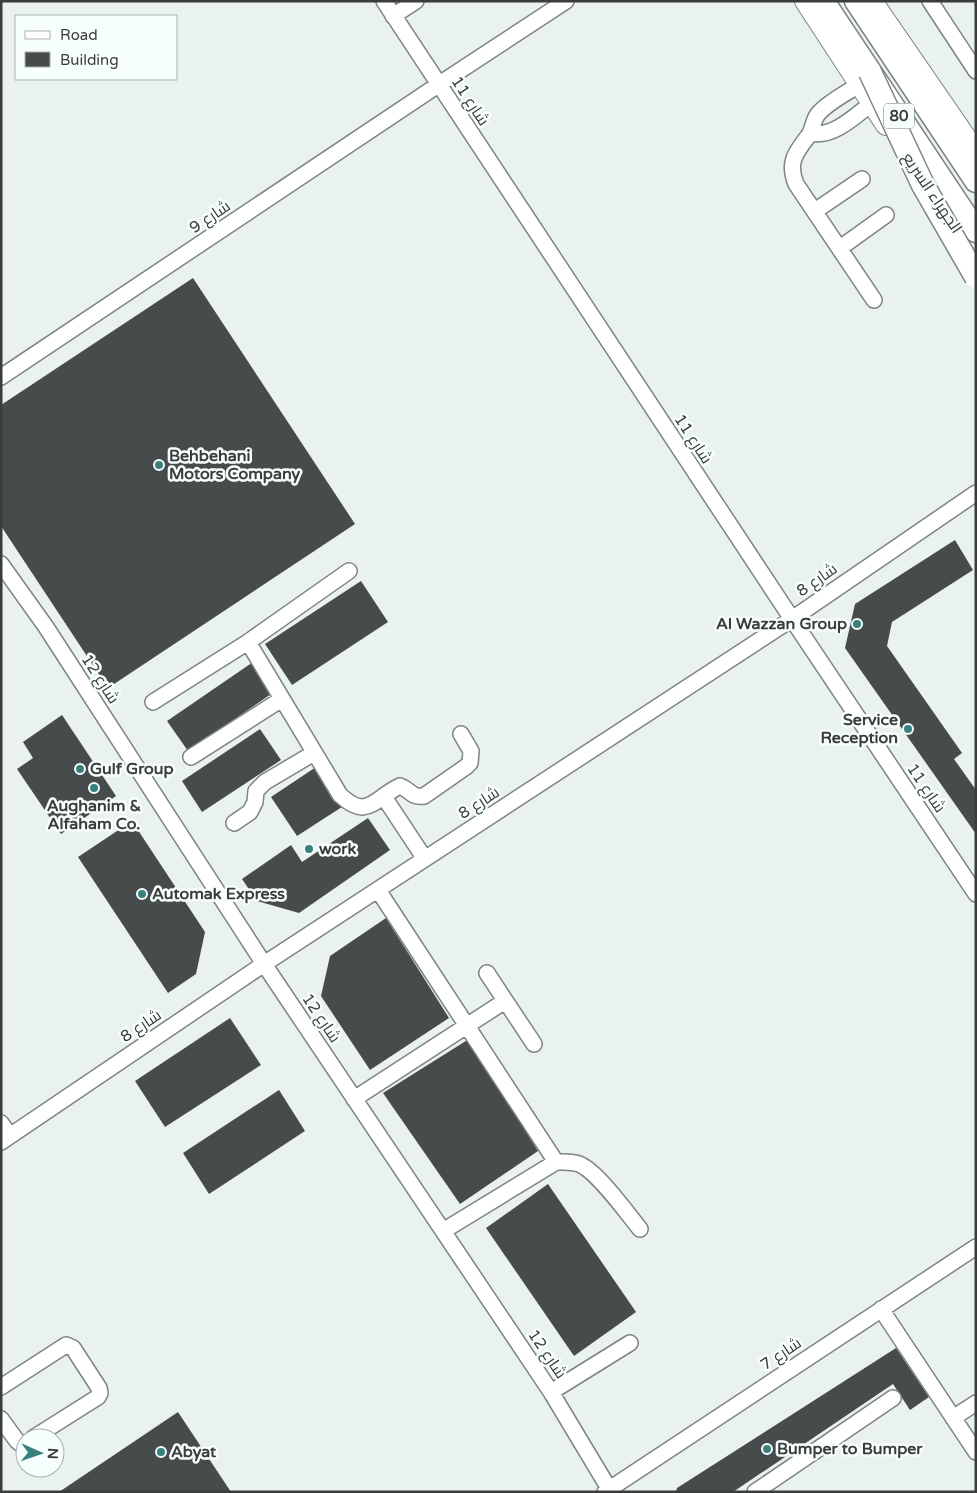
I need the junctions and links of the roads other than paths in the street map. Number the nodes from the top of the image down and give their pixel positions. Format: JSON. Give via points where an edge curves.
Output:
{"nodes":[{"id":1,"x":384,"y":1,"type":"edge"},
{"id":2,"x":416,"y":1,"type":"edge"},
{"id":3,"x":566,"y":1,"type":"edge"},
{"id":4,"x":805,"y":1,"type":"edge"},
{"id":5,"x":823,"y":1,"type":"edge"},
{"id":6,"x":856,"y":1,"type":"edge"},
{"id":7,"x":872,"y":1,"type":"edge"},
{"id":8,"x":930,"y":1,"type":"edge"},
{"id":9,"x":394,"y":16,"type":"junction"},
{"id":10,"x":976,"y":71,"type":"edge"},
{"id":11,"x":865,"y":78,"type":"junction"},
{"id":12,"x":438,"y":85,"type":"junction"},
{"id":13,"x":872,"y":103,"type":"junction"},
{"id":14,"x":811,"y":133,"type":"junction"},
{"id":15,"x":976,"y":152,"type":"edge"},
{"id":16,"x":862,"y":179,"type":"dead end"},
{"id":17,"x":976,"y":181,"type":"edge"},
{"id":18,"x":815,"y":211,"type":"junction"},
{"id":19,"x":886,"y":215,"type":"dead end"},
{"id":20,"x":976,"y":231,"type":"edge"},
{"id":21,"x":840,"y":248,"type":"junction"},
{"id":22,"x":976,"y":259,"type":"edge"},
{"id":23,"x":976,"y":277,"type":"edge"},
{"id":24,"x":874,"y":300,"type":"dead end"},
{"id":25,"x":1,"y":377,"type":"edge"},
{"id":26,"x":976,"y":492,"type":"edge"},
{"id":27,"x":1,"y":564,"type":"edge"},
{"id":28,"x":349,"y":571,"type":"dead end"},
{"id":29,"x":792,"y":619,"type":"junction"},
{"id":30,"x":248,"y":642,"type":"junction"},
{"id":31,"x":282,"y":699,"type":"junction"},
{"id":32,"x":153,"y":702,"type":"dead end"},
{"id":33,"x":461,"y":734,"type":"dead end"},
{"id":34,"x":314,"y":753,"type":"junction"},
{"id":35,"x":191,"y":757,"type":"dead end"},
{"id":36,"x":384,"y":797,"type":"junction"},
{"id":37,"x":234,"y":823,"type":"dead end"},
{"id":38,"x":425,"y":859,"type":"junction"},
{"id":39,"x":378,"y":890,"type":"junction"},
{"id":40,"x":976,"y":894,"type":"edge"},
{"id":41,"x":264,"y":964,"type":"junction"},
{"id":42,"x":487,"y":973,"type":"dead end"},
{"id":43,"x":505,"y":1000,"type":"junction"},
{"id":44,"x":466,"y":1024,"type":"junction"},
{"id":45,"x":534,"y":1044,"type":"dead end"},
{"id":46,"x":354,"y":1099,"type":"junction"},
{"id":47,"x":1,"y":1123,"type":"edge"},
{"id":48,"x":6,"y":1139,"type":"edge"},
{"id":49,"x":556,"y":1162,"type":"junction"},
{"id":50,"x":640,"y":1229,"type":"dead end"},
{"id":51,"x":443,"y":1231,"type":"junction"},
{"id":52,"x":976,"y":1247,"type":"edge"},
{"id":53,"x":881,"y":1309,"type":"junction"},
{"id":54,"x":630,"y":1343,"type":"dead end"},
{"id":55,"x":1,"y":1387,"type":"edge"},
{"id":56,"x":551,"y":1392,"type":"junction"},
{"id":57,"x":892,"y":1398,"type":"dead end"},
{"id":58,"x":976,"y":1403,"type":"edge"},
{"id":59,"x":953,"y":1418,"type":"junction"},
{"id":60,"x":3,"y":1424,"type":"edge"},
{"id":61,"x":49,"y":1428,"type":"edge"},
{"id":62,"x":15,"y":1438,"type":"edge"},
{"id":63,"x":976,"y":1452,"type":"edge"},
{"id":64,"x":609,"y":1491,"type":"edge"},
{"id":65,"x":755,"y":1492,"type":"edge"}],
"edges":[{"from":1,"to":9,"type":"street","name":"شارع 11"},
{"from":2,"to":9,"type":"street"},
{"from":3,"to":12,"type":"street","name":"شارع 9"},
{"from":4,"to":11,"type":"main road","name":"الجهراء السريع"},
{"from":5,"to":11,"type":"highway","name":"الجهراء السريع","number":"80"},
{"from":6,"to":17,"type":"highway","number":"80"},
{"from":7,"to":15,"type":"main road"},
{"from":8,"to":10,"type":"street"},
{"from":9,"to":12,"type":"street","name":"شارع 11"},
{"from":11,"to":13,"type":"main road","name":"الجهراء السريع"},
{"from":11,"to":14,"type":"street","via":[[819,113]]},
{"from":11,"to":20,"type":"highway","name":"الجهراء السريع","number":"80","bridge":true},
{"from":11,"to":23,"type":"highway","bridge":true},
{"from":12,"to":25,"type":"street","name":"شارع 9"},
{"from":12,"to":29,"type":"street","name":"شارع 11"},
{"from":13,"to":14,"type":"street","via":[[832,132]]},
{"from":13,"to":22,"type":"main road","name":"الجهراء السريع"},
{"from":14,"to":18,"type":"street","via":[[797,149],[792,170],[796,184]]},
{"from":16,"to":18,"type":"street"},
{"from":18,"to":21,"type":"street"},
{"from":19,"to":21,"type":"street"},
{"from":21,"to":24,"type":"street"},
{"from":26,"to":29,"type":"street","name":"شارع 8"},
{"from":27,"to":41,"type":"street","name":"شارع 12","via":[[46,627]]},
{"from":28,"to":30,"type":"street"},
{"from":29,"to":38,"type":"street","name":"شارع 8"},
{"from":29,"to":40,"type":"street","name":"شارع 11"},
{"from":30,"to":31,"type":"street"},
{"from":30,"to":32,"type":"street"},
{"from":31,"to":34,"type":"street"},
{"from":31,"to":35,"type":"street"},
{"from":33,"to":36,"type":"street","via":[[471,751],[470,763],[424,796],[412,795],[400,786]]},
{"from":34,"to":36,"type":"street","via":[[348,803],[367,807]]},
{"from":34,"to":37,"type":"street","via":[[265,782],[256,791],[250,812]]},
{"from":36,"to":38,"type":"street"},
{"from":38,"to":39,"type":"street","name":"شارع 8"},
{"from":39,"to":41,"type":"street","name":"شارع 8"},
{"from":39,"to":44,"type":"street"},
{"from":41,"to":46,"type":"street","name":"شارع 12"},
{"from":41,"to":48,"type":"street","name":"شارع 8"},
{"from":42,"to":43,"type":"street"},
{"from":43,"to":44,"type":"street"},
{"from":43,"to":45,"type":"street"},
{"from":44,"to":46,"type":"street"},
{"from":44,"to":49,"type":"street"},
{"from":46,"to":51,"type":"street","name":"شارع 12"},
{"from":47,"to":48,"type":"street"},
{"from":49,"to":50,"type":"street","via":[[580,1164],[592,1172]]},
{"from":49,"to":51,"type":"street"},
{"from":51,"to":56,"type":"street","name":"شارع 12"},
{"from":52,"to":53,"type":"street","name":"شارع 7"},
{"from":53,"to":59,"type":"street"},
{"from":53,"to":64,"type":"street","name":"شارع 7"},
{"from":54,"to":56,"type":"street"},
{"from":55,"to":61,"type":"street","via":[[66,1344],[72,1348],[100,1388],[100,1393]]},
{"from":56,"to":64,"type":"street","name":"شارع 12"},
{"from":57,"to":65,"type":"street"},
{"from":58,"to":59,"type":"street"},
{"from":59,"to":63,"type":"street"},
{"from":60,"to":62,"type":"street"}]}
